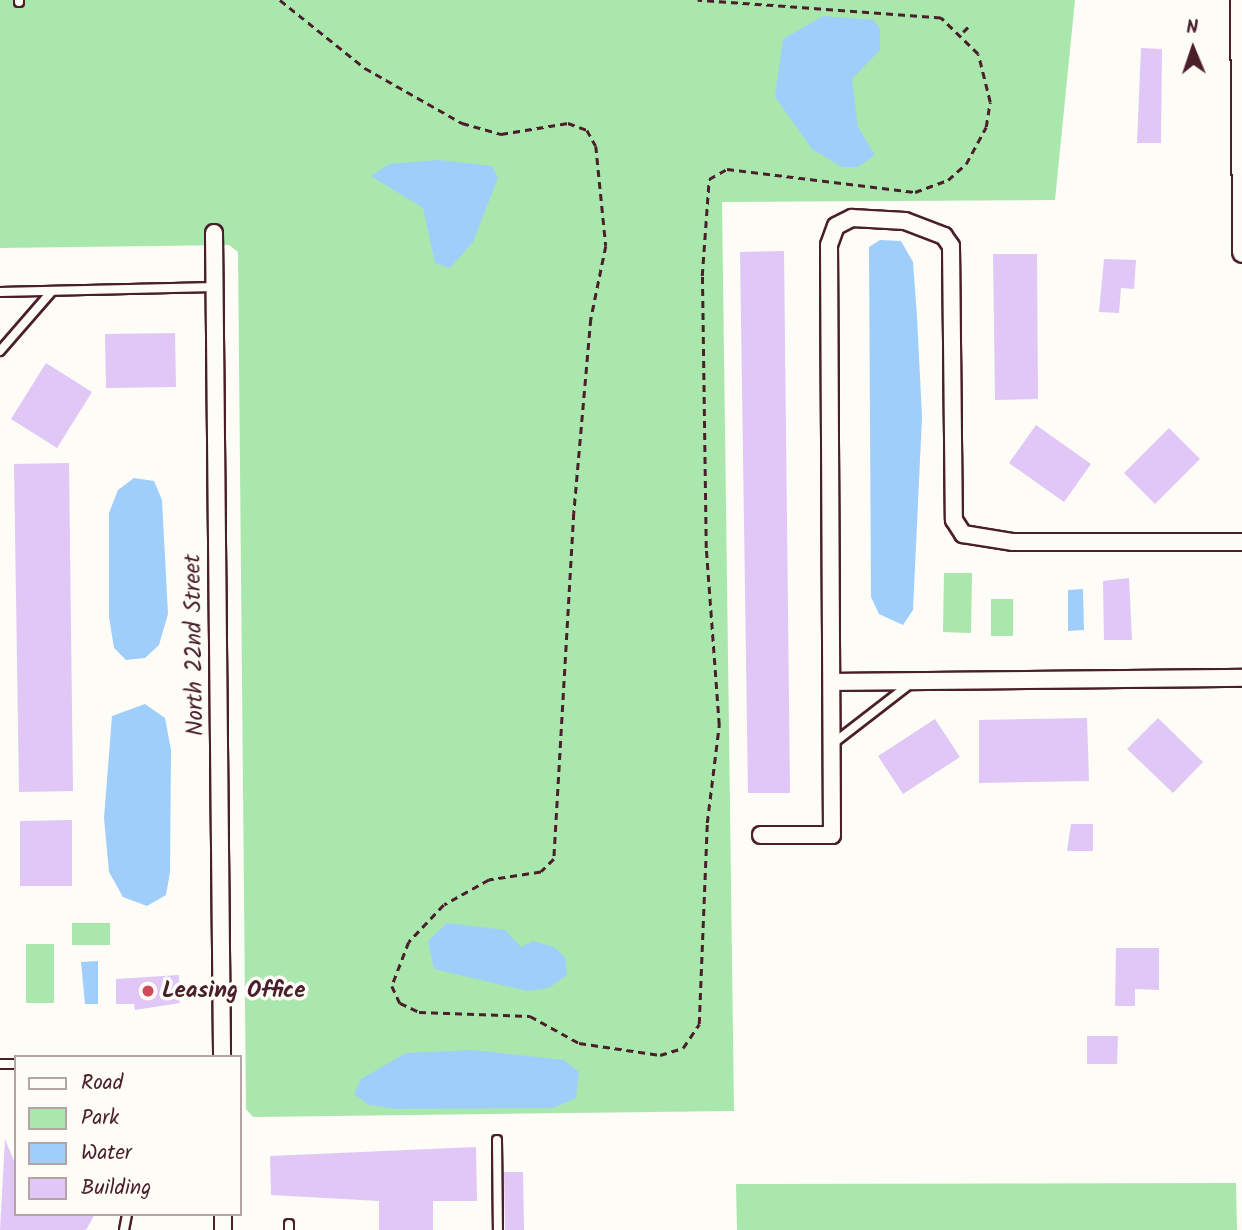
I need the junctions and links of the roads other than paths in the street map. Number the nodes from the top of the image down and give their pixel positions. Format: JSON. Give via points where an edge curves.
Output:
{"nodes":[{"id":1,"x":1240,"y":0,"type":"edge"},
{"id":2,"x":214,"y":233,"type":"dead end"},
{"id":3,"x":1242,"y":251,"type":"edge"},
{"id":4,"x":215,"y":287,"type":"junction"},
{"id":5,"x":52,"y":291,"type":"junction"},
{"id":6,"x":0,"y":292,"type":"edge"},
{"id":7,"x":0,"y":351,"type":"edge"},
{"id":8,"x":1242,"y":542,"type":"edge"},
{"id":9,"x":1242,"y":678,"type":"edge"},
{"id":10,"x":915,"y":681,"type":"junction"},
{"id":11,"x":836,"y":682,"type":"junction"},
{"id":12,"x":835,"y":741,"type":"junction"},
{"id":13,"x":761,"y":835,"type":"dead end"},
{"id":14,"x":222,"y":1055,"type":"edge"},
{"id":15,"x":497,"y":1140,"type":"dead end"},
{"id":16,"x":498,"y":1230,"type":"edge"}],
"edges":[{"from":1,"to":3,"type":"street"},
{"from":2,"to":4,"type":"street","name":"North 22nd Street"},
{"from":4,"to":5,"type":"lane"},
{"from":4,"to":14,"type":"street","name":"North 22nd Street"},
{"from":5,"to":6,"type":"lane"},
{"from":5,"to":7,"type":"lane"},
{"from":8,"to":11,"type":"street","via":[[1013,542],[963,534],[954,520],[951,246],[944,236],[905,221],[852,218],[836,226],[828,245]]},
{"from":9,"to":10,"type":"street"},
{"from":10,"to":11,"type":"street"},
{"from":10,"to":12,"type":"lane"},
{"from":11,"to":12,"type":"street"},
{"from":12,"to":13,"type":"street","via":[[832,835]]},
{"from":15,"to":16,"type":"lane"}]}
